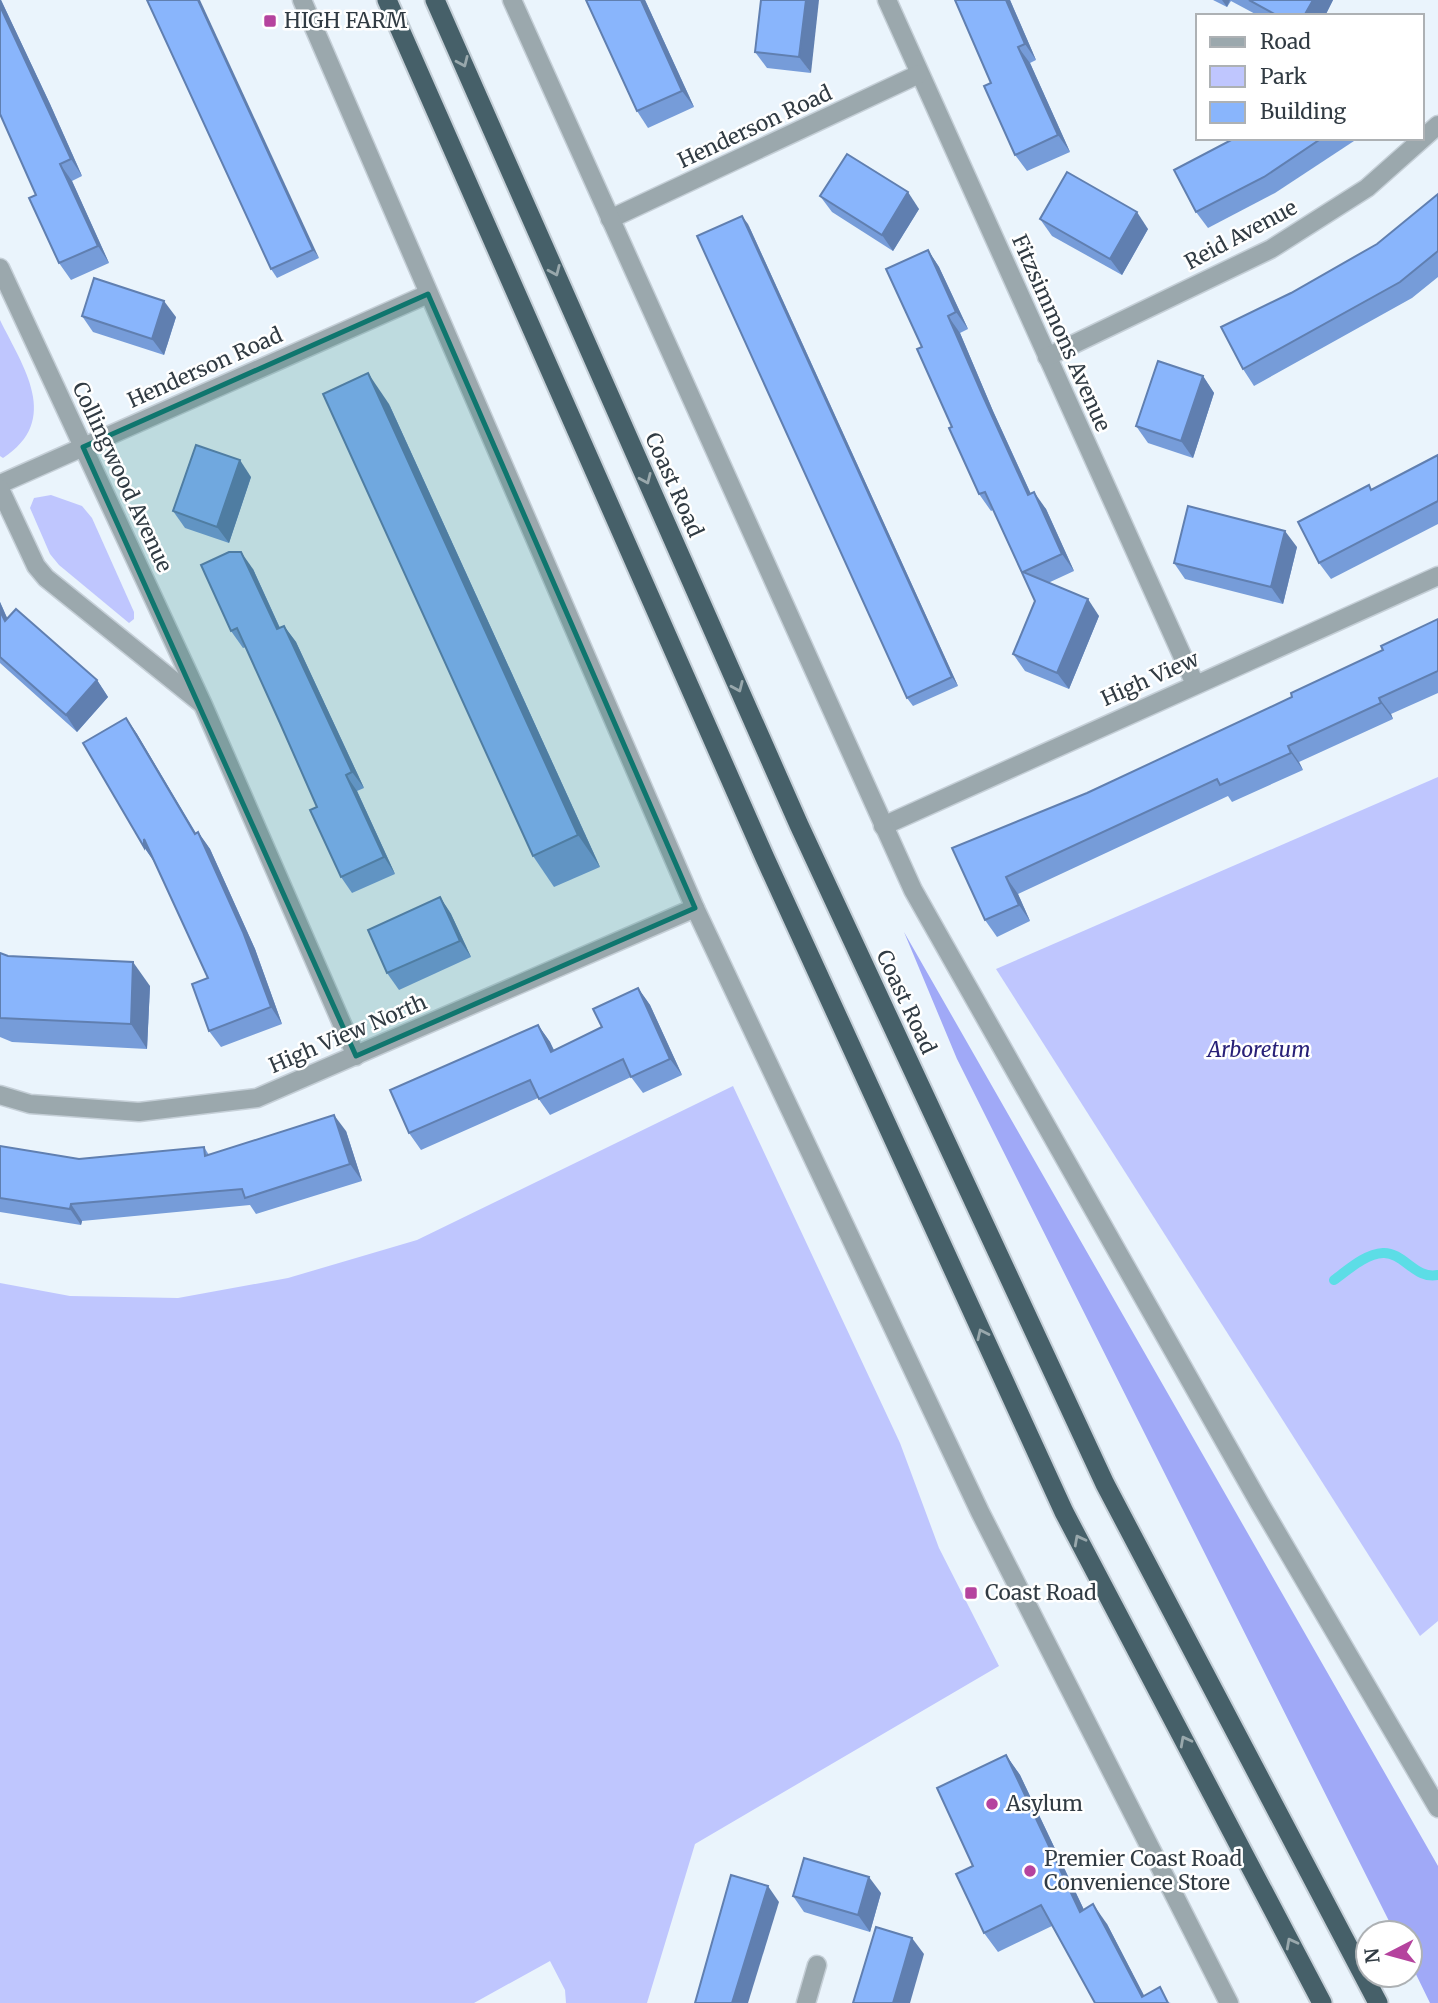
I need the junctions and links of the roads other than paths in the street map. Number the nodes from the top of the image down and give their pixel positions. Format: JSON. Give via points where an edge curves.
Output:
{"nodes":[{"id":1,"x":302,"y":0,"type":"edge"},
{"id":2,"x":387,"y":0,"type":"edge"},
{"id":3,"x":435,"y":0,"type":"edge"},
{"id":4,"x":512,"y":0,"type":"edge"},
{"id":5,"x":887,"y":0,"type":"edge"},
{"id":6,"x":919,"y":75,"type":"junction"},
{"id":7,"x":1438,"y":125,"type":"edge"},
{"id":8,"x":1424,"y":137,"type":"edge"},
{"id":9,"x":1421,"y":140,"type":"edge"},
{"id":10,"x":610,"y":219,"type":"junction"},
{"id":11,"x":0,"y":268,"type":"edge"},
{"id":12,"x":428,"y":294,"type":"junction"},
{"id":13,"x":1047,"y":357,"type":"junction"},
{"id":14,"x":83,"y":447,"type":"junction"},
{"id":15,"x":0,"y":486,"type":"edge"},
{"id":16,"x":1438,"y":576,"type":"edge"},
{"id":17,"x":1195,"y":684,"type":"junction"},
{"id":18,"x":203,"y":705,"type":"junction"},
{"id":19,"x":883,"y":826,"type":"junction"},
{"id":20,"x":695,"y":908,"type":"junction"},
{"id":21,"x":356,"y":1056,"type":"junction"},
{"id":22,"x":0,"y":1095,"type":"edge"},
{"id":23,"x":1438,"y":1808,"type":"edge"},
{"id":24,"x":817,"y":1965,"type":"dead end"},
{"id":25,"x":806,"y":2003,"type":"edge"},
{"id":26,"x":1228,"y":2003,"type":"edge"},
{"id":27,"x":1322,"y":2003,"type":"edge"},
{"id":28,"x":1378,"y":2003,"type":"edge"}],
"edges":[{"from":1,"to":12,"type":"street"},
{"from":27,"to":2,"type":"highway","one_way":true,"via":[[1064,1512],[765,858]]},
{"from":3,"to":28,"type":"highway","name":"Coast Road","one_way":true,"via":[[799,825],[1105,1484]]},
{"from":4,"to":10,"type":"street"},
{"from":5,"to":6,"type":"street","name":"Fitzsimmons Avenue"},
{"from":6,"to":10,"type":"street","name":"Henderson Road"},
{"from":6,"to":13,"type":"street","name":"Fitzsimmons Avenue"},
{"from":7,"to":8,"type":"street","name":"Reid Avenue"},
{"from":9,"to":13,"type":"street","name":"Reid Avenue","via":[[1367,188],[1271,249]]},
{"from":10,"to":19,"type":"street"},
{"from":11,"to":14,"type":"street","name":"Collingwood Avenue"},
{"from":12,"to":14,"type":"street","name":"Henderson Road"},
{"from":12,"to":20,"type":"street"},
{"from":13,"to":17,"type":"street","name":"Fitzsimmons Avenue"},
{"from":14,"to":15,"type":"street","name":"Henderson Road"},
{"from":14,"to":18,"type":"street","name":"Collingwood Avenue"},
{"from":15,"to":18,"type":"street","name":"Collingwood Avenue","via":[[36,566],[46,578]]},
{"from":16,"to":17,"type":"street","name":"High View"},
{"from":17,"to":19,"type":"street","name":"High View"},
{"from":18,"to":21,"type":"street","name":"Collingwood Avenue"},
{"from":19,"to":23,"type":"street","via":[[913,890],[1233,1457]]},
{"from":20,"to":21,"type":"street","name":"High View North"},
{"from":20,"to":26,"type":"street","via":[[980,1512]]},
{"from":21,"to":22,"type":"street","name":"High View North","via":[[257,1098],[139,1112],[30,1104]]},
{"from":24,"to":25,"type":"street"}]}
